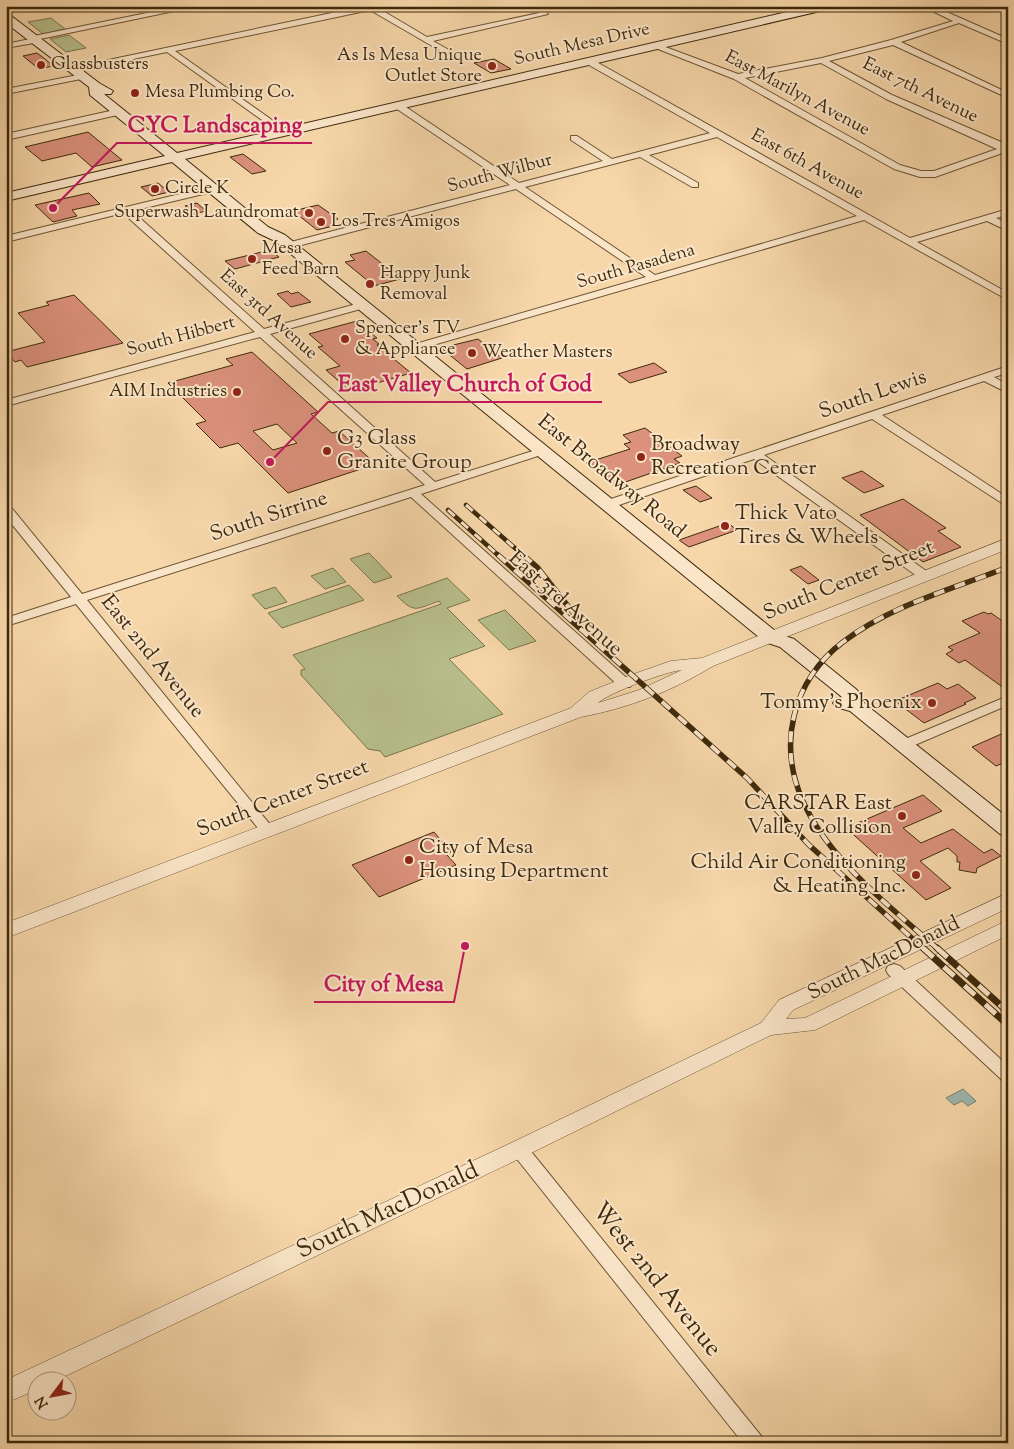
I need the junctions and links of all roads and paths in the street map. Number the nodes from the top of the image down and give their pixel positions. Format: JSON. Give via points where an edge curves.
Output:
{"nodes":[{"id":1,"x":25,"y":6,"type":"edge"},
{"id":2,"x":194,"y":6,"type":"edge"},
{"id":3,"x":536,"y":6,"type":"edge"},
{"id":4,"x":780,"y":6,"type":"edge"},
{"id":5,"x":829,"y":6,"type":"edge"},
{"id":6,"x":926,"y":6,"type":"edge"},
{"id":7,"x":374,"y":7,"type":"edge"},
{"id":8,"x":6,"y":10,"type":"edge"},
{"id":9,"x":796,"y":14,"type":"junction"},
{"id":10,"x":6,"y":17,"type":"edge"},
{"id":11,"x":959,"y":21,"type":"junction"},
{"id":12,"x":35,"y":39,"type":"junction"},
{"id":13,"x":427,"y":40,"type":"junction"},
{"id":14,"x":894,"y":42,"type":"junction"},
{"id":15,"x":1008,"y":42,"type":"edge"},
{"id":16,"x":6,"y":46,"type":"edge"},
{"id":17,"x":657,"y":47,"type":"junction"},
{"id":18,"x":169,"y":50,"type":"junction"},
{"id":19,"x":446,"y":52,"type":"dead end"},
{"id":20,"x":822,"y":60,"type":"junction"},
{"id":21,"x":590,"y":62,"type":"junction"},
{"id":22,"x":79,"y":73,"type":"junction"},
{"id":23,"x":737,"y":77,"type":"junction"},
{"id":24,"x":95,"y":86,"type":"junction"},
{"id":25,"x":6,"y":92,"type":"edge"},
{"id":26,"x":1008,"y":96,"type":"edge"},
{"id":27,"x":400,"y":107,"type":"junction"},
{"id":28,"x":119,"y":112,"type":"junction"},
{"id":29,"x":343,"y":120,"type":"junction"},
{"id":30,"x":283,"y":132,"type":"junction"},
{"id":31,"x":9,"y":134,"type":"edge"},
{"id":32,"x":718,"y":134,"type":"junction"},
{"id":33,"x":574,"y":138,"type":"dead end"},
{"id":34,"x":1006,"y":148,"type":"edge"},
{"id":35,"x":642,"y":154,"type":"junction"},
{"id":36,"x":184,"y":158,"type":"junction"},
{"id":37,"x":611,"y":162,"type":"junction"},
{"id":38,"x":518,"y":186,"type":"junction"},
{"id":39,"x":695,"y":186,"type":"dead end"},
{"id":40,"x":213,"y":189,"type":"junction"},
{"id":41,"x":6,"y":197,"type":"edge"},
{"id":42,"x":6,"y":202,"type":"edge"},
{"id":43,"x":125,"y":210,"type":"junction"},
{"id":44,"x":1008,"y":212,"type":"edge"},
{"id":45,"x":865,"y":217,"type":"junction"},
{"id":46,"x":988,"y":218,"type":"junction"},
{"id":47,"x":1008,"y":228,"type":"edge"},
{"id":48,"x":6,"y":239,"type":"edge"},
{"id":49,"x":285,"y":242,"type":"junction"},
{"id":50,"x":909,"y":242,"type":"junction"},
{"id":51,"x":655,"y":278,"type":"junction"},
{"id":52,"x":1008,"y":297,"type":"edge"},
{"id":53,"x":364,"y":305,"type":"junction"},
{"id":54,"x":261,"y":333,"type":"junction"},
{"id":55,"x":416,"y":347,"type":"junction"},
{"id":56,"x":1008,"y":369,"type":"edge"},
{"id":57,"x":985,"y":377,"type":"junction"},
{"id":58,"x":1008,"y":390,"type":"edge"},
{"id":59,"x":6,"y":403,"type":"edge"},
{"id":60,"x":874,"y":415,"type":"junction"},
{"id":61,"x":543,"y":451,"type":"junction"},
{"id":62,"x":756,"y":455,"type":"junction"},
{"id":63,"x":433,"y":486,"type":"junction"},
{"id":64,"x":413,"y":493,"type":"junction"},
{"id":65,"x":1008,"y":503,"type":"edge"},
{"id":66,"x":609,"y":504,"type":"junction"},
{"id":67,"x":6,"y":509,"type":"edge"},
{"id":68,"x":1008,"y":543,"type":"edge"},
{"id":69,"x":925,"y":576,"type":"junction"},
{"id":70,"x":79,"y":599,"type":"junction"},
{"id":71,"x":6,"y":622,"type":"edge"},
{"id":72,"x":772,"y":638,"type":"junction"},
{"id":73,"x":707,"y":662,"type":"junction"},
{"id":74,"x":625,"y":684,"type":"junction"},
{"id":75,"x":1008,"y":700,"type":"edge"},
{"id":76,"x":576,"y":712,"type":"junction"},
{"id":77,"x":903,"y":745,"type":"junction"},
{"id":78,"x":1008,"y":829,"type":"edge"},
{"id":79,"x":267,"y":830,"type":"junction"},
{"id":80,"x":1008,"y":900,"type":"edge"},
{"id":81,"x":1008,"y":927,"type":"edge"},
{"id":82,"x":6,"y":931,"type":"edge"},
{"id":83,"x":899,"y":974,"type":"junction"},
{"id":84,"x":768,"y":1028,"type":"junction"},
{"id":85,"x":1008,"y":1076,"type":"edge"},
{"id":86,"x":519,"y":1149,"type":"junction"},
{"id":87,"x":6,"y":1392,"type":"edge"},
{"id":88,"x":755,"y":1443,"type":"edge"}],
"edges":[{"from":1,"to":8,"type":"street"},
{"from":2,"to":12,"type":"street"},
{"from":3,"to":13,"type":"street","via":[[544,14]]},
{"from":4,"to":9,"type":"street"},
{"from":5,"to":9,"type":"main road","name":"South Mesa Drive"},
{"from":6,"to":11,"type":"street"},
{"from":7,"to":13,"type":"street"},
{"from":7,"to":18,"type":"street"},
{"from":9,"to":17,"type":"main road","name":"South Mesa Drive"},
{"from":10,"to":12,"type":"main road","name":"East Broadway Road"},
{"from":11,"to":14,"type":"street"},
{"from":11,"to":15,"type":"street"},
{"from":12,"to":16,"type":"street"},
{"from":12,"to":22,"type":"main road","name":"East Broadway Road"},
{"from":13,"to":19,"type":"street"},
{"from":14,"to":20,"type":"street"},
{"from":14,"to":26,"type":"street"},
{"from":17,"to":21,"type":"main road","name":"South Mesa Drive"},
{"from":17,"to":23,"type":"street","name":"East Marilyn Avenue"},
{"from":18,"to":22,"type":"street"},
{"from":18,"to":30,"type":"street"},
{"from":20,"to":23,"type":"street"},
{"from":20,"to":34,"type":"street","name":"East 7th Avenue","via":[[889,96]]},
{"from":21,"to":27,"type":"main road","name":"South Mesa Drive"},
{"from":21,"to":32,"type":"street","name":"East 6th Avenue"},
{"from":22,"to":24,"type":"main road","name":"East Broadway Road"},
{"from":22,"to":25,"type":"street"},
{"from":23,"to":34,"type":"street","name":"East Marilyn Avenue","via":[[897,167],[920,174],[935,174]]},
{"from":24,"to":28,"type":"main road","name":"East Broadway Road","via":[[94,92]]},
{"from":24,"to":36,"type":"main road","name":"East Broadway Road","via":[[106,90]]},
{"from":27,"to":29,"type":"main road","name":"South Mesa Drive"},
{"from":27,"to":38,"type":"street"},
{"from":28,"to":31,"type":"street"},
{"from":28,"to":36,"type":"main road","name":"East Broadway Road"},
{"from":29,"to":30,"type":"main road","name":"South Mesa Drive"},
{"from":29,"to":36,"type":"main road","name":"South Mesa Drive","via":[[340,124]]},
{"from":30,"to":36,"type":"main road","name":"South Mesa Drive"},
{"from":32,"to":35,"type":"street","name":"South Wilbur"},
{"from":32,"to":45,"type":"street","name":"East 6th Avenue"},
{"from":33,"to":37,"type":"street"},
{"from":35,"to":37,"type":"street","name":"South Wilbur"},
{"from":35,"to":39,"type":"street"},
{"from":36,"to":40,"type":"main road","name":"East Broadway Road"},
{"from":36,"to":41,"type":"main road","name":"South Mesa Drive"},
{"from":36,"to":42,"type":"main road","name":"South Mesa Drive"},
{"from":36,"to":49,"type":"main road","name":"East Broadway Road","via":[[279,229]]},
{"from":37,"to":38,"type":"street","name":"South Wilbur"},
{"from":38,"to":49,"type":"street","name":"South Wilbur"},
{"from":38,"to":51,"type":"street"},
{"from":40,"to":43,"type":"street"},
{"from":40,"to":49,"type":"main road","name":"East Broadway Road","via":[[264,230]]},
{"from":43,"to":48,"type":"street"},
{"from":43,"to":54,"type":"street","name":"East 3rd Avenue"},
{"from":44,"to":46,"type":"street"},
{"from":45,"to":50,"type":"street","name":"East 6th Avenue"},
{"from":45,"to":51,"type":"street","name":"South Pasadena"},
{"from":46,"to":47,"type":"street"},
{"from":46,"to":50,"type":"street"},
{"from":49,"to":53,"type":"main road","name":"East Broadway Road"},
{"from":50,"to":52,"type":"street","name":"East 6th Avenue"},
{"from":51,"to":55,"type":"street","name":"South Pasadena"},
{"from":53,"to":54,"type":"street","name":"South Hibbert"},
{"from":53,"to":55,"type":"main road","name":"East Broadway Road"},
{"from":54,"to":59,"type":"street","name":"South Hibbert"},
{"from":54,"to":63,"type":"street","name":"East 3rd Avenue"},
{"from":55,"to":61,"type":"main road","name":"East Broadway Road"},
{"from":56,"to":57,"type":"street","name":"South Lewis"},
{"from":57,"to":58,"type":"street"},
{"from":57,"to":60,"type":"street","name":"South Lewis"},
{"from":60,"to":62,"type":"street","name":"South Lewis"},
{"from":60,"to":65,"type":"street"},
{"from":61,"to":63,"type":"street","name":"South Sirrine"},
{"from":61,"to":66,"type":"main road","name":"East Broadway Road"},
{"from":62,"to":66,"type":"street","name":"South Lewis"},
{"from":62,"to":69,"type":"street"},
{"from":63,"to":64,"type":"street","name":"South Sirrine"},
{"from":64,"to":70,"type":"street","name":"South Sirrine"},
{"from":64,"to":74,"type":"street","name":"East 3rd Avenue"},
{"from":66,"to":72,"type":"main road","name":"East Broadway Road"},
{"from":67,"to":70,"type":"street","name":"East 2nd Avenue"},
{"from":68,"to":69,"type":"street","name":"South Center Street"},
{"from":69,"to":72,"type":"street","name":"South Center Street"},
{"from":70,"to":71,"type":"street","name":"South Sirrine"},
{"from":70,"to":79,"type":"street","name":"East 2nd Avenue"},
{"from":72,"to":73,"type":"street","name":"South Center Street"},
{"from":72,"to":77,"type":"main road","name":"East Broadway Road","via":[[775,651],[837,701],[857,707]]},
{"from":73,"to":74,"type":"street","name":"South Center Street","via":[[671,666]]},
{"from":73,"to":76,"type":"street","name":"South Center Street","via":[[682,678],[608,707]]},
{"from":74,"to":76,"type":"street","name":"South Center Street","via":[[595,696]]},
{"from":75,"to":77,"type":"street"},
{"from":76,"to":79,"type":"street","name":"South Center Street"},
{"from":77,"to":78,"type":"main road","name":"East Broadway Road"},
{"from":79,"to":82,"type":"street","name":"South Center Street"},
{"from":80,"to":84,"type":"street","name":"South MacDonald","via":[[786,1005]]},
{"from":81,"to":83,"type":"street","name":"South MacDonald"},
{"from":83,"to":84,"type":"street","name":"South MacDonald","via":[[808,1026]]},
{"from":83,"to":85,"type":"street"},
{"from":84,"to":86,"type":"street","name":"South MacDonald"},
{"from":86,"to":87,"type":"street","name":"South MacDonald"},
{"from":86,"to":88,"type":"street","name":"West 2nd Avenue"}]}
